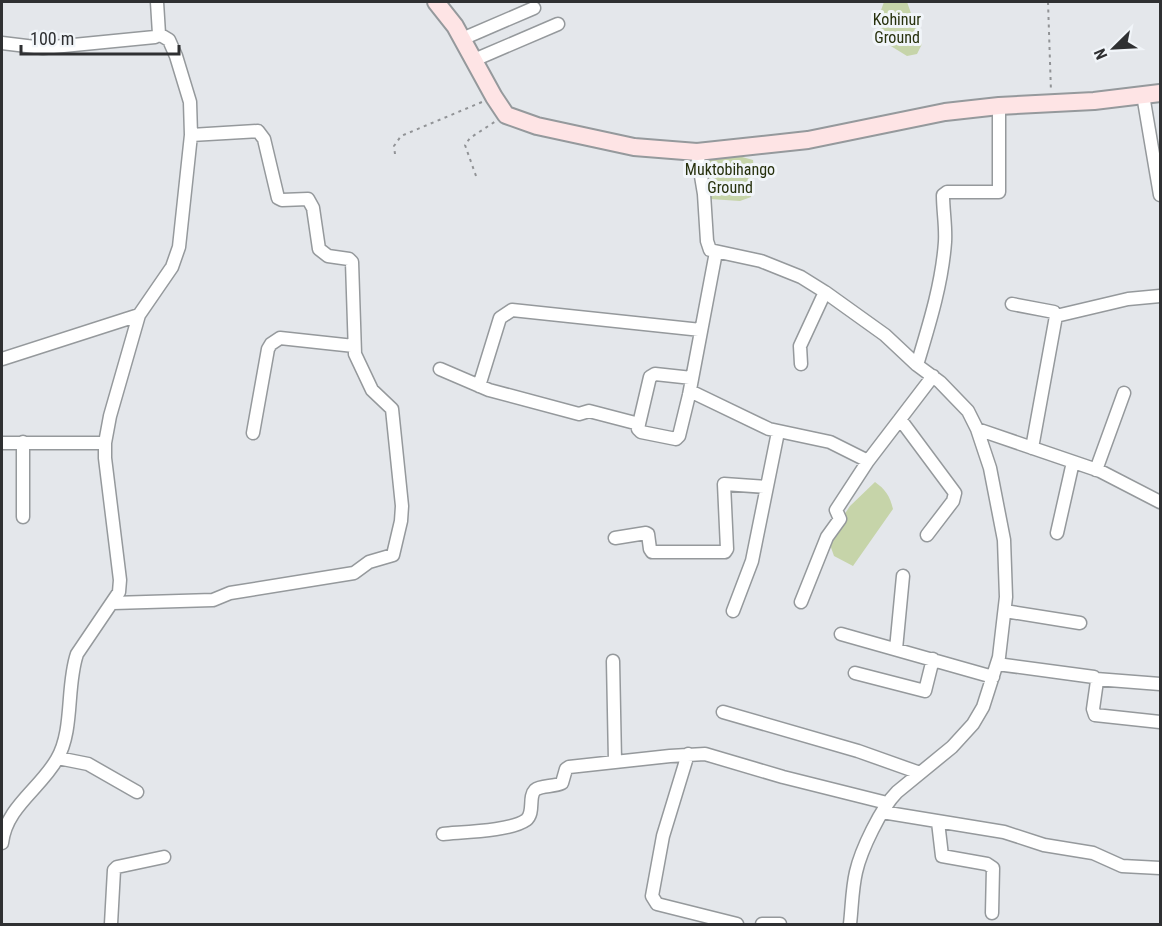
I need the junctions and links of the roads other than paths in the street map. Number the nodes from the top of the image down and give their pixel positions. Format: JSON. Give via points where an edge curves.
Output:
{"nodes":[{"id":1,"x":157,"y":2,"type":"edge"},
{"id":2,"x":436,"y":2,"type":"edge"},
{"id":3,"x":534,"y":8,"type":"dead end"},
{"id":4,"x":558,"y":24,"type":"dead end"},
{"id":5,"x":159,"y":34,"type":"junction"},
{"id":6,"x":462,"y":39,"type":"junction"},
{"id":7,"x":2,"y":43,"type":"edge"},
{"id":8,"x":474,"y":60,"type":"junction"},
{"id":9,"x":1161,"y":93,"type":"edge"},
{"id":10,"x":1143,"y":95,"type":"junction"},
{"id":11,"x":999,"y":106,"type":"junction"},
{"id":12,"x":191,"y":135,"type":"junction"},
{"id":13,"x":697,"y":152,"type":"junction"},
{"id":14,"x":1161,"y":195,"type":"edge"},
{"id":15,"x":716,"y":252,"type":"junction"},
{"id":16,"x":825,"y":292,"type":"junction"},
{"id":17,"x":1161,"y":296,"type":"edge"},
{"id":18,"x":1012,"y":304,"type":"dead end"},
{"id":19,"x":139,"y":315,"type":"junction"},
{"id":20,"x":1056,"y":316,"type":"junction"},
{"id":21,"x":701,"y":330,"type":"junction"},
{"id":22,"x":354,"y":346,"type":"junction"},
{"id":23,"x":2,"y":359,"type":"edge"},
{"id":24,"x":801,"y":364,"type":"dead end"},
{"id":25,"x":917,"y":365,"type":"junction"},
{"id":26,"x":440,"y":369,"type":"dead end"},
{"id":27,"x":933,"y":376,"type":"junction"},
{"id":28,"x":692,"y":378,"type":"junction"},
{"id":29,"x":479,"y":386,"type":"junction"},
{"id":30,"x":690,"y":391,"type":"junction"},
{"id":31,"x":1124,"y":393,"type":"dead end"},
{"id":32,"x":900,"y":419,"type":"junction"},
{"id":33,"x":639,"y":424,"type":"junction"},
{"id":34,"x":977,"y":429,"type":"junction"},
{"id":35,"x":778,"y":432,"type":"junction"},
{"id":36,"x":253,"y":433,"type":"dead end"},
{"id":37,"x":23,"y":442,"type":"junction"},
{"id":38,"x":2,"y":443,"type":"edge"},
{"id":39,"x":105,"y":443,"type":"junction"},
{"id":40,"x":1032,"y":448,"type":"junction"},
{"id":41,"x":868,"y":461,"type":"junction"},
{"id":42,"x":1073,"y":462,"type":"junction"},
{"id":43,"x":1096,"y":470,"type":"junction"},
{"id":44,"x":766,"y":487,"type":"junction"},
{"id":45,"x":1161,"y":502,"type":"edge"},
{"id":46,"x":23,"y":517,"type":"dead end"},
{"id":47,"x":1057,"y":533,"type":"dead end"},
{"id":48,"x":927,"y":535,"type":"dead end"},
{"id":49,"x":615,"y":538,"type":"dead end"},
{"id":50,"x":903,"y":576,"type":"dead end"},
{"id":51,"x":801,"y":602,"type":"dead end"},
{"id":52,"x":112,"y":603,"type":"junction"},
{"id":53,"x":733,"y":611,"type":"dead end"},
{"id":54,"x":1005,"y":611,"type":"junction"},
{"id":55,"x":1080,"y":623,"type":"dead end"},
{"id":56,"x":841,"y":634,"type":"dead end"},
{"id":57,"x":896,"y":649,"type":"junction"},
{"id":58,"x":933,"y":659,"type":"junction"},
{"id":59,"x":613,"y":661,"type":"dead end"},
{"id":60,"x":997,"y":664,"type":"junction"},
{"id":61,"x":855,"y":673,"type":"dead end"},
{"id":62,"x":993,"y":677,"type":"junction"},
{"id":63,"x":1096,"y":679,"type":"junction"},
{"id":64,"x":1161,"y":684,"type":"edge"},
{"id":65,"x":723,"y":712,"type":"dead end"},
{"id":66,"x":1161,"y":722,"type":"edge"},
{"id":67,"x":688,"y":754,"type":"junction"},
{"id":68,"x":58,"y":758,"type":"junction"},
{"id":69,"x":615,"y":761,"type":"junction"},
{"id":70,"x":920,"y":773,"type":"junction"},
{"id":71,"x":137,"y":792,"type":"dead end"},
{"id":72,"x":885,"y":808,"type":"junction"},
{"id":73,"x":938,"y":822,"type":"junction"},
{"id":74,"x":443,"y":834,"type":"dead end"},
{"id":75,"x":2,"y":843,"type":"edge"},
{"id":76,"x":164,"y":857,"type":"dead end"},
{"id":77,"x":1161,"y":868,"type":"edge"},
{"id":78,"x":679,"y":911,"type":"junction"},
{"id":79,"x":992,"y":913,"type":"dead end"},
{"id":80,"x":111,"y":924,"type":"edge"},
{"id":81,"x":677,"y":924,"type":"edge"},
{"id":82,"x":737,"y":924,"type":"edge"},
{"id":83,"x":762,"y":924,"type":"edge"},
{"id":84,"x":780,"y":924,"type":"edge"},
{"id":85,"x":850,"y":924,"type":"edge"}],
"edges":[{"from":1,"to":5,"type":"street"},
{"from":2,"to":6,"type":"street"},
{"from":3,"to":6,"type":"street"},
{"from":4,"to":8,"type":"street"},
{"from":5,"to":7,"type":"street","via":[[136,40],[43,48]]},
{"from":5,"to":12,"type":"street","via":[[169,40],[176,56],[189,102]]},
{"from":6,"to":8,"type":"street"},
{"from":8,"to":13,"type":"street","via":[[506,115],[520,122],[611,143]]},
{"from":9,"to":10,"type":"street"},
{"from":10,"to":11,"type":"street"},
{"from":10,"to":14,"type":"street"},
{"from":11,"to":13,"type":"street","via":[[945,112],[808,140]]},
{"from":11,"to":25,"type":"street","via":[[999,192],[942,195],[945,241],[941,270]]},
{"from":12,"to":19,"type":"street","via":[[179,247],[171,267]]},
{"from":12,"to":22,"type":"street","via":[[252,130],[261,134],[278,198],[308,200],[313,208],[319,249],[328,256],[352,262]]},
{"from":13,"to":15,"type":"street","via":[[707,240],[710,250]]},
{"from":15,"to":16,"type":"street","via":[[761,261],[801,277]]},
{"from":15,"to":21,"type":"street"},
{"from":16,"to":24,"type":"street","via":[[800,346]]},
{"from":16,"to":25,"type":"street","via":[[885,335]]},
{"from":17,"to":20,"type":"street","via":[[1128,299]]},
{"from":18,"to":20,"type":"street","via":[[1054,312]]},
{"from":19,"to":23,"type":"street"},
{"from":19,"to":39,"type":"street"},
{"from":20,"to":40,"type":"street"},
{"from":21,"to":28,"type":"street"},
{"from":21,"to":29,"type":"street","via":[[512,310],[500,318]]},
{"from":22,"to":36,"type":"street","via":[[280,339],[271,344]]},
{"from":22,"to":52,"type":"street","via":[[372,390],[389,405],[394,416],[402,506],[393,555],[369,562],[354,573],[230,593],[213,600]]},
{"from":25,"to":27,"type":"street"},
{"from":26,"to":29,"type":"street"},
{"from":27,"to":32,"type":"street"},
{"from":27,"to":34,"type":"street","via":[[968,411]]},
{"from":28,"to":30,"type":"street"},
{"from":28,"to":33,"type":"street","via":[[650,376]]},
{"from":29,"to":33,"type":"street","via":[[579,414],[589,411]]},
{"from":30,"to":33,"type":"street","via":[[678,438],[641,432]]},
{"from":30,"to":35,"type":"street"},
{"from":31,"to":43,"type":"street"},
{"from":32,"to":41,"type":"street"},
{"from":32,"to":48,"type":"street","via":[[955,493]]},
{"from":34,"to":40,"type":"street"},
{"from":34,"to":54,"type":"street","via":[[990,468],[1004,540]]},
{"from":35,"to":41,"type":"street","via":[[830,442]]},
{"from":35,"to":44,"type":"street"},
{"from":37,"to":38,"type":"street"},
{"from":37,"to":39,"type":"street"},
{"from":37,"to":46,"type":"street"},
{"from":39,"to":52,"type":"street","via":[[120,580]]},
{"from":40,"to":42,"type":"street"},
{"from":41,"to":51,"type":"street","via":[[836,510],[840,519],[827,537]]},
{"from":42,"to":43,"type":"street"},
{"from":42,"to":47,"type":"street"},
{"from":43,"to":45,"type":"street"},
{"from":44,"to":49,"type":"street","via":[[724,484],[725,552],[652,552],[646,533]]},
{"from":44,"to":53,"type":"street","via":[[752,561]]},
{"from":50,"to":57,"type":"street"},
{"from":52,"to":68,"type":"street","via":[[76,654],[69,713]]},
{"from":54,"to":55,"type":"street"},
{"from":54,"to":60,"type":"street"},
{"from":56,"to":57,"type":"street"},
{"from":57,"to":58,"type":"street"},
{"from":58,"to":61,"type":"street","via":[[925,691]]},
{"from":58,"to":62,"type":"street"},
{"from":59,"to":69,"type":"street"},
{"from":60,"to":62,"type":"street"},
{"from":60,"to":63,"type":"street"},
{"from":62,"to":70,"type":"street","via":[[973,724]]},
{"from":63,"to":64,"type":"street"},
{"from":63,"to":66,"type":"street","via":[[1095,715]]},
{"from":65,"to":70,"type":"street"},
{"from":67,"to":69,"type":"street"},
{"from":67,"to":72,"type":"street","via":[[717,757]]},
{"from":67,"to":78,"type":"street","via":[[663,836],[652,896],[657,904]]},
{"from":68,"to":71,"type":"street","via":[[88,764]]},
{"from":68,"to":75,"type":"street","via":[[9,818]]},
{"from":69,"to":74,"type":"street","via":[[569,767],[562,783],[533,792],[529,815],[522,822]]},
{"from":70,"to":72,"type":"street"},
{"from":72,"to":73,"type":"street"},
{"from":72,"to":85,"type":"street","via":[[856,871]]},
{"from":73,"to":77,"type":"street","via":[[1004,832],[1044,845],[1093,853],[1122,866]]},
{"from":73,"to":79,"type":"street","via":[[942,856],[993,868]]},
{"from":76,"to":80,"type":"street","via":[[114,870]]},
{"from":78,"to":81,"type":"street"},
{"from":78,"to":82,"type":"street"},
{"from":83,"to":84,"type":"street"}]}
